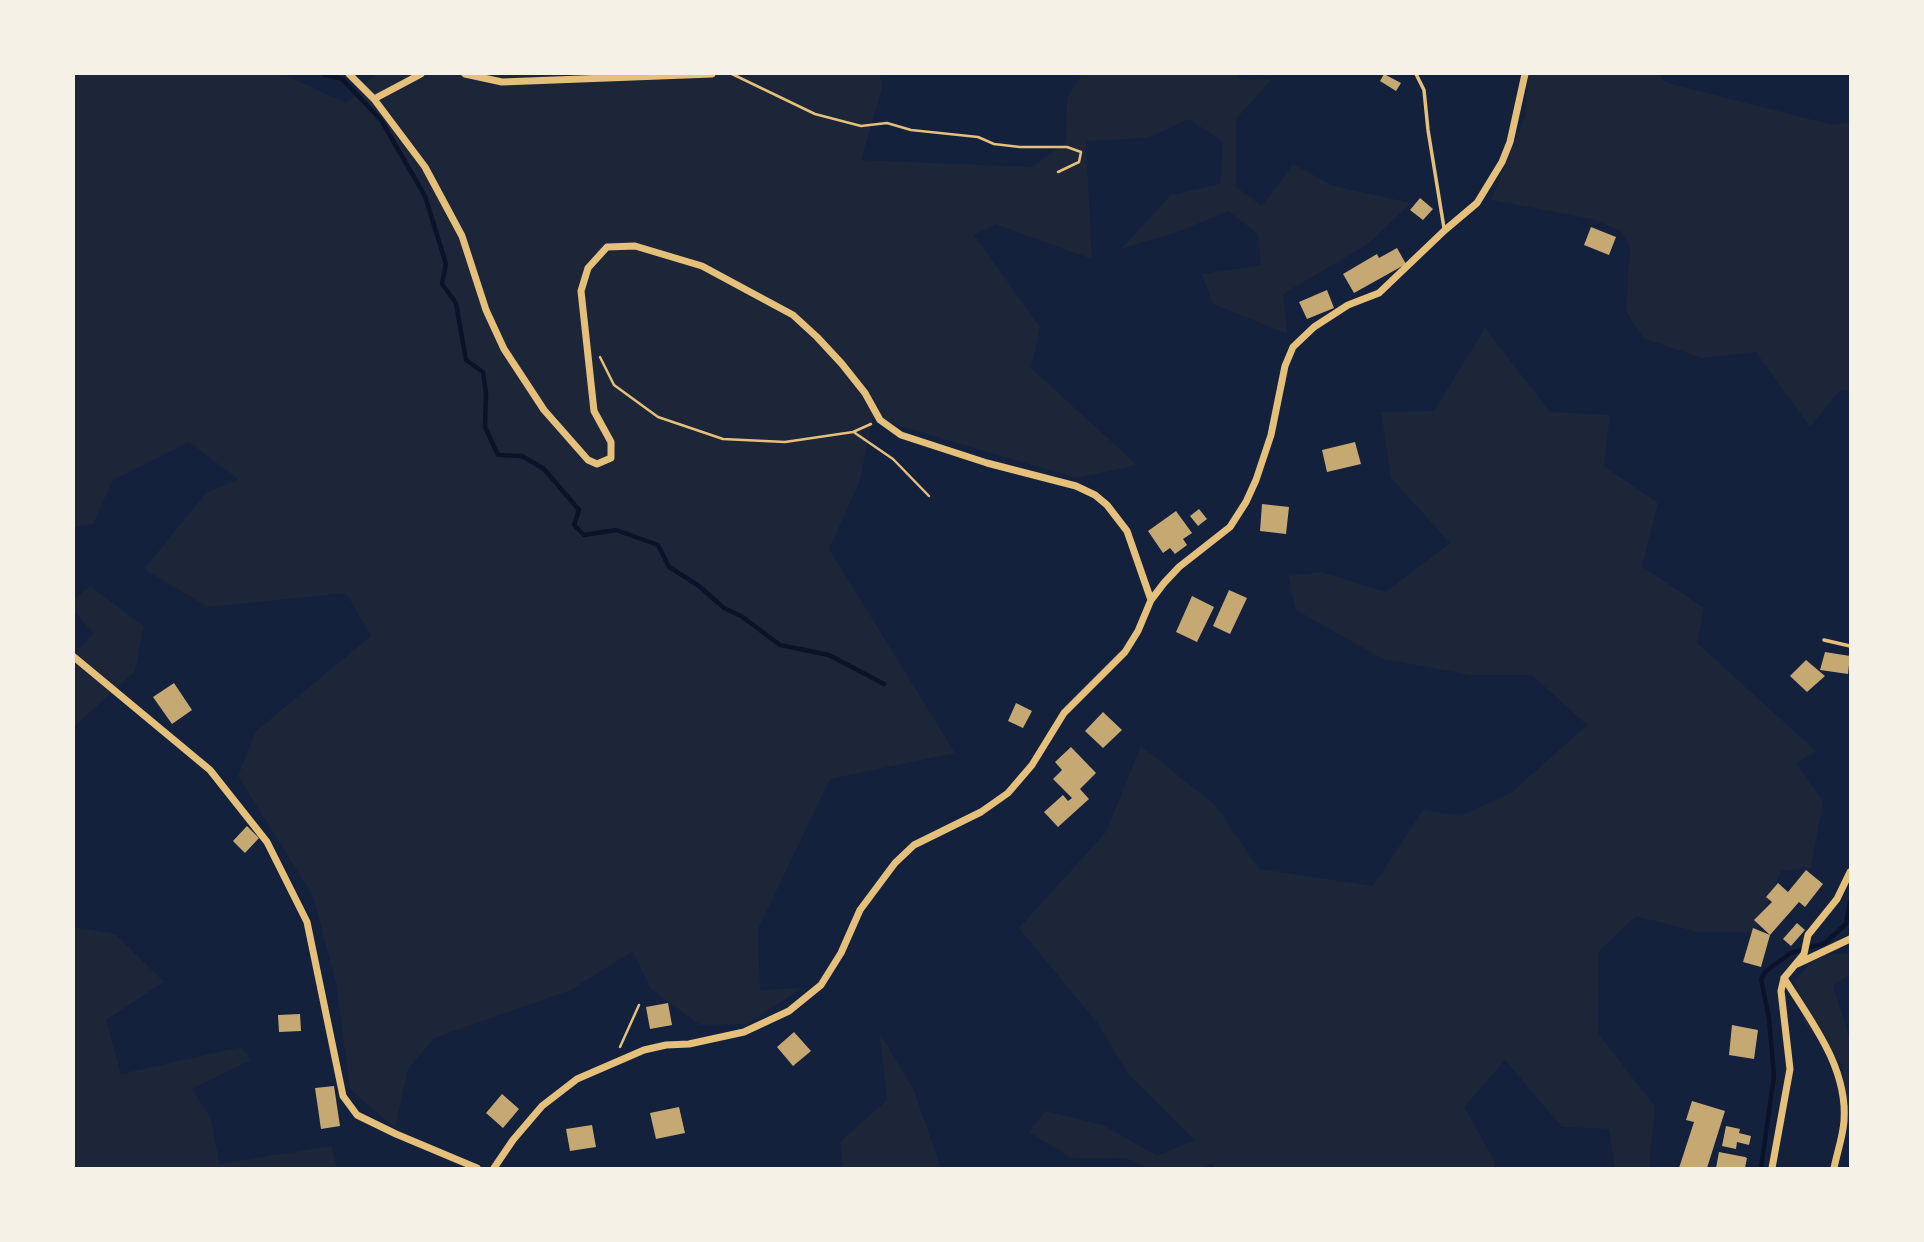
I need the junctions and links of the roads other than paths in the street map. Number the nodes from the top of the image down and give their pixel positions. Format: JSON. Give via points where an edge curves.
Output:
{"nodes":[{"id":1,"x":353,"y":74,"type":"edge"},
{"id":2,"x":421,"y":74,"type":"edge"},
{"id":3,"x":465,"y":74,"type":"edge"},
{"id":4,"x":712,"y":74,"type":"edge"},
{"id":5,"x":1416,"y":74,"type":"edge"},
{"id":6,"x":1525,"y":74,"type":"edge"},
{"id":7,"x":374,"y":99,"type":"junction"},
{"id":8,"x":1445,"y":230,"type":"junction"},
{"id":9,"x":1151,"y":600,"type":"junction"},
{"id":10,"x":1824,"y":640,"type":"dead end"},
{"id":11,"x":1850,"y":646,"type":"edge"},
{"id":12,"x":74,"y":657,"type":"edge"},
{"id":13,"x":1850,"y":872,"type":"edge"},
{"id":14,"x":1850,"y":939,"type":"edge"},
{"id":15,"x":1796,"y":965,"type":"junction"},
{"id":16,"x":1784,"y":978,"type":"junction"},
{"id":17,"x":477,"y":1168,"type":"edge"},
{"id":18,"x":494,"y":1168,"type":"edge"},
{"id":19,"x":1772,"y":1168,"type":"edge"},
{"id":20,"x":1834,"y":1168,"type":"edge"}],
"edges":[{"from":1,"to":7,"type":"street"},
{"from":2,"to":7,"type":"street"},
{"from":3,"to":4,"type":"street","via":[[502,82]]},
{"from":5,"to":8,"type":"lane","via":[[1424,90]]},
{"from":6,"to":8,"type":"street","via":[[1516,123],[1502,162],[1477,203]]},
{"from":7,"to":9,"type":"street","via":[[425,167],[462,236],[504,349],[544,410],[588,460],[597,464],[611,458],[611,442],[594,411],[581,291],[588,268],[607,247],[635,246],[702,266],[793,315],[842,364],[880,420],[901,435],[1095,495],[1127,531]]},
{"from":8,"to":9,"type":"street","via":[[1379,293],[1348,305],[1293,347],[1271,435],[1246,502],[1230,527],[1179,567]]},
{"from":9,"to":18,"type":"street","via":[[1125,652],[1064,713],[1009,793],[914,845],[895,863],[860,910],[821,985],[789,1011],[744,1032],[644,1050],[577,1079],[542,1106]]},
{"from":10,"to":11,"type":"lane"},
{"from":12,"to":17,"type":"street","via":[[210,770],[267,842],[307,922],[343,1096],[357,1115]]},
{"from":13,"to":15,"type":"street","via":[[1837,899],[1808,935]]},
{"from":14,"to":15,"type":"street"},
{"from":15,"to":16,"type":"street"},
{"from":16,"to":19,"type":"street","via":[[1781,991],[1790,1069]]},
{"from":16,"to":20,"type":"street","via":[[1829,1052],[1842,1092],[1844,1121]]}]}
